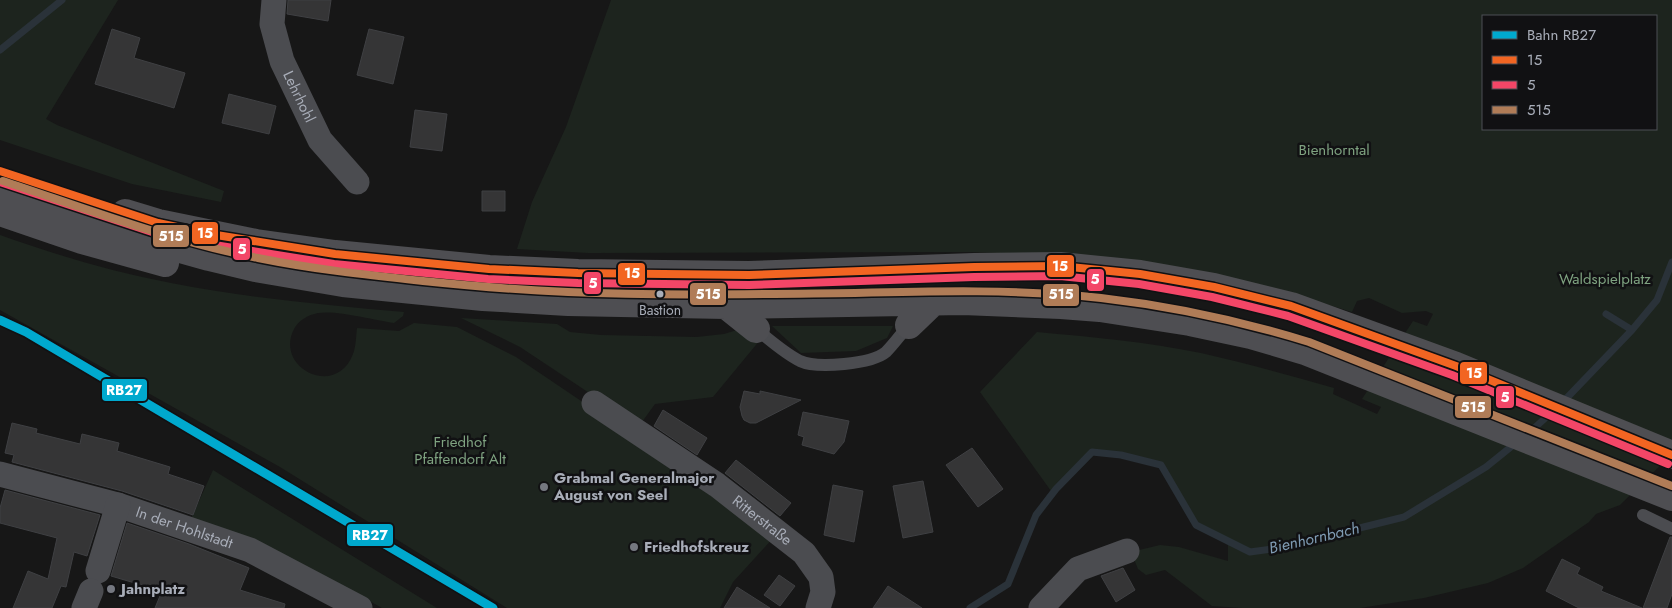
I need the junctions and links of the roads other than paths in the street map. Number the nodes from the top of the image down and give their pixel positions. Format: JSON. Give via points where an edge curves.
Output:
{"nodes":[{"id":1,"x":274,"y":0,"type":"edge"},
{"id":2,"x":0,"y":171,"type":"edge"},
{"id":3,"x":356,"y":182,"type":"dead end"},
{"id":4,"x":0,"y":190,"type":"edge"},
{"id":5,"x":0,"y":212,"type":"edge"},
{"id":6,"x":343,"y":283,"type":"junction"},
{"id":7,"x":934,"y":301,"type":"junction"},
{"id":8,"x":726,"y":305,"type":"junction"},
{"id":9,"x":909,"y":325,"type":"joint"},
{"id":10,"x":756,"y":329,"type":"joint"},
{"id":11,"x":594,"y":403,"type":"dead end"},
{"id":12,"x":1672,"y":455,"type":"edge"},
{"id":13,"x":0,"y":474,"type":"edge"},
{"id":14,"x":1672,"y":497,"type":"edge"},
{"id":15,"x":118,"y":505,"type":"junction"},
{"id":16,"x":1643,"y":515,"type":"dead end"},
{"id":17,"x":1672,"y":529,"type":"edge"},
{"id":18,"x":1127,"y":551,"type":"dead end"},
{"id":19,"x":91,"y":590,"type":"edge"},
{"id":20,"x":355,"y":607,"type":"edge"},
{"id":21,"x":818,"y":608,"type":"edge"},
{"id":22,"x":1041,"y":608,"type":"edge"}],
"edges":[{"from":1,"to":3,"type":"street","name":"Lehrhohl","via":[[272,24],[282,61],[320,140]]},
{"from":2,"to":12,"type":"highway","via":[[158,222],[247,241],[335,254],[489,269],[749,275],[1060,266],[1140,274],[1224,289],[1291,306],[1456,366]]},
{"from":4,"to":6,"type":"highway","via":[[209,257]]},
{"from":5,"to":6,"type":"highway","via":[[82,240],[184,267],[251,279]]},
{"from":6,"to":8,"type":"highway","via":[[568,302]]},
{"from":7,"to":8,"type":"highway"},
{"from":7,"to":9,"type":"highway"},
{"from":7,"to":14,"type":"highway","via":[[995,301],[1108,310],[1251,335],[1376,378]]},
{"from":8,"to":10,"type":"highway"},
{"from":9,"to":10,"type":"lane","via":[[886,352],[872,360],[820,365],[802,362]]},
{"from":11,"to":21,"type":"street","name":"Ritterstraße","via":[[717,485],[804,553],[821,578],[823,592]]},
{"from":13,"to":15,"type":"street","name":"In der Hohlstadt"},
{"from":15,"to":19,"type":"street"},
{"from":15,"to":20,"type":"street","name":"In der Hohlstadt","via":[[250,550]]},
{"from":16,"to":17,"type":"lane"},
{"from":18,"to":22,"type":"street","via":[[1078,569]]}]}
